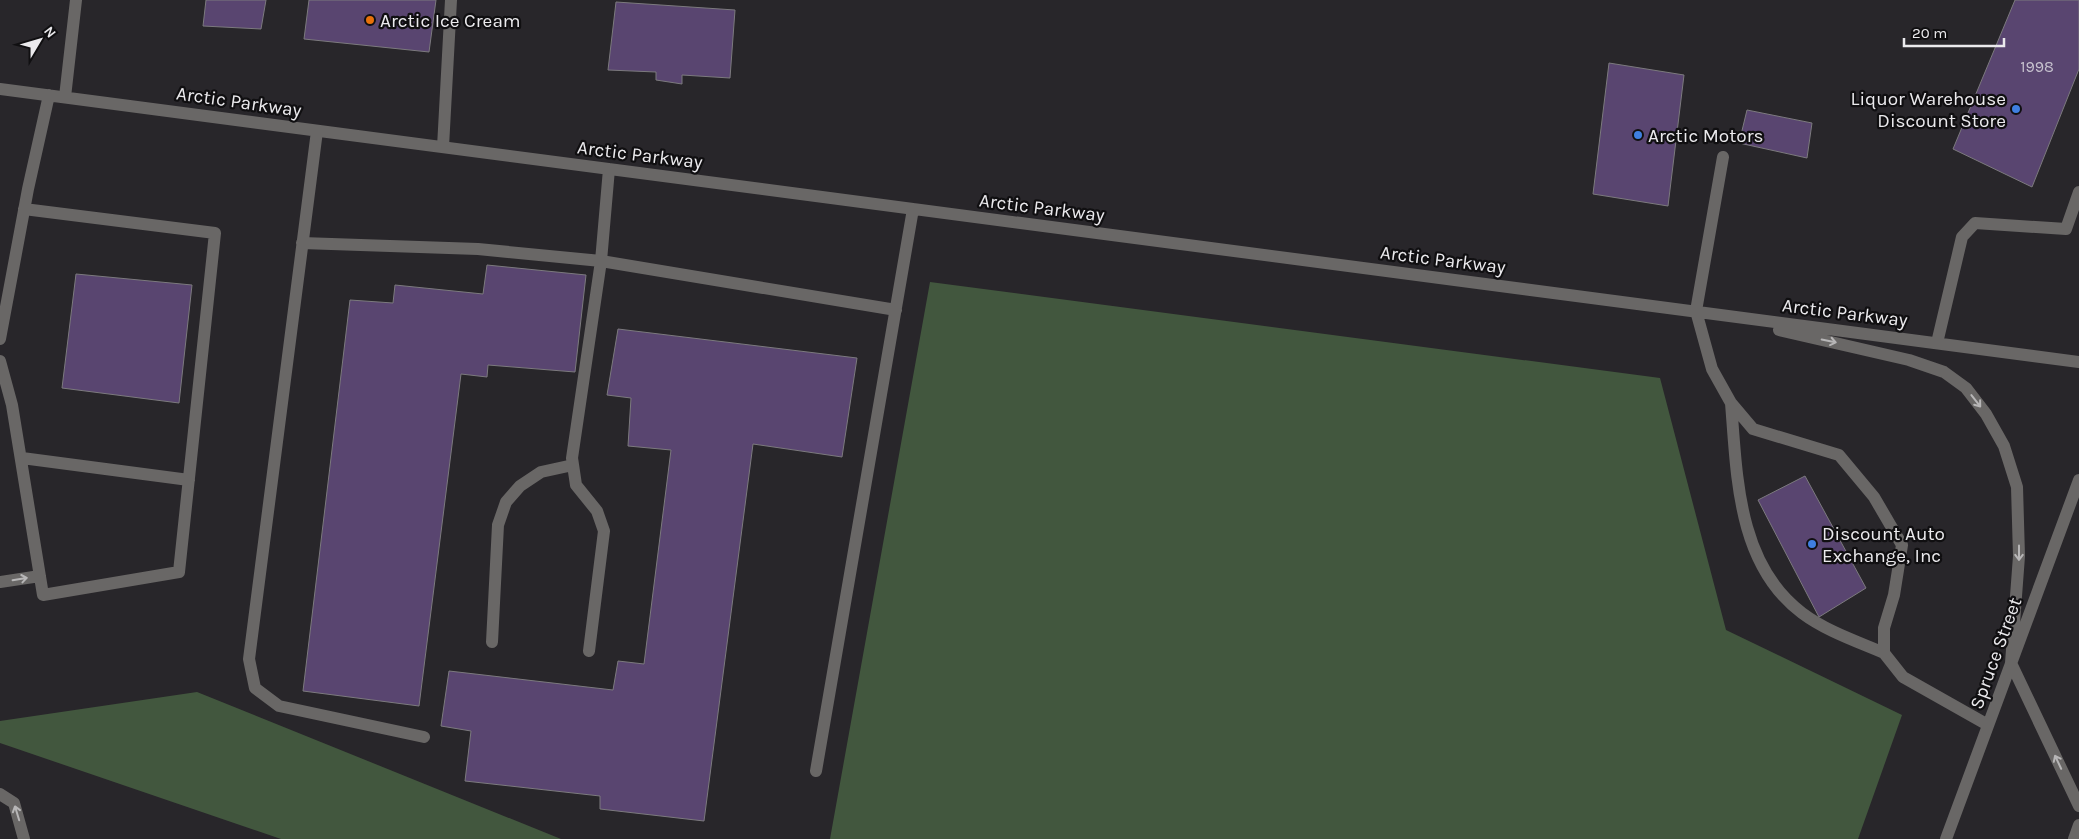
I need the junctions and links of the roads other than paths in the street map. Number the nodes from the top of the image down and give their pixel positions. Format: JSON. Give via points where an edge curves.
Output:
{"nodes":[{"id":1,"x":76,"y":0,"type":"edge"},
{"id":2,"x":451,"y":0,"type":"edge"},
{"id":3,"x":0,"y":89,"type":"edge"},
{"id":4,"x":49,"y":95,"type":"junction"},
{"id":5,"x":65,"y":97,"type":"junction"},
{"id":6,"x":317,"y":131,"type":"junction"},
{"id":7,"x":443,"y":147,"type":"junction"},
{"id":8,"x":1722,"y":157,"type":"dead end"},
{"id":9,"x":609,"y":169,"type":"junction"},
{"id":10,"x":2079,"y":192,"type":"edge"},
{"id":11,"x":24,"y":209,"type":"junction"},
{"id":12,"x":913,"y":209,"type":"junction"},
{"id":13,"x":302,"y":242,"type":"junction"},
{"id":14,"x":601,"y":261,"type":"junction"},
{"id":15,"x":896,"y":310,"type":"junction"},
{"id":16,"x":1696,"y":311,"type":"junction"},
{"id":17,"x":0,"y":339,"type":"edge"},
{"id":18,"x":1937,"y":343,"type":"junction"},
{"id":19,"x":0,"y":361,"type":"edge"},
{"id":20,"x":2079,"y":362,"type":"edge"},
{"id":21,"x":1730,"y":403,"type":"junction"},
{"id":22,"x":22,"y":458,"type":"junction"},
{"id":23,"x":573,"y":465,"type":"junction"},
{"id":24,"x":188,"y":480,"type":"junction"},
{"id":25,"x":2079,"y":480,"type":"edge"},
{"id":26,"x":40,"y":576,"type":"junction"},
{"id":27,"x":0,"y":582,"type":"edge"},
{"id":28,"x":492,"y":642,"type":"dead end"},
{"id":29,"x":589,"y":651,"type":"dead end"},
{"id":30,"x":1884,"y":653,"type":"junction"},
{"id":31,"x":2011,"y":663,"type":"junction"},
{"id":32,"x":1988,"y":724,"type":"junction"},
{"id":33,"x":424,"y":737,"type":"dead end"},
{"id":34,"x":816,"y":771,"type":"dead end"},
{"id":35,"x":0,"y":794,"type":"edge"},
{"id":36,"x":2079,"y":806,"type":"edge"},
{"id":37,"x":2079,"y":825,"type":"edge"},
{"id":38,"x":24,"y":839,"type":"edge"},
{"id":39,"x":1946,"y":839,"type":"edge"},
{"id":40,"x":2074,"y":839,"type":"edge"}],
"edges":[{"from":1,"to":5,"type":"street"},
{"from":2,"to":7,"type":"street"},
{"from":3,"to":4,"type":"street","name":"Arctic Parkway"},
{"from":4,"to":5,"type":"street","name":"Arctic Parkway"},
{"from":4,"to":11,"type":"street"},
{"from":5,"to":6,"type":"street","name":"Arctic Parkway"},
{"from":6,"to":7,"type":"street","name":"Arctic Parkway"},
{"from":6,"to":13,"type":"street"},
{"from":7,"to":9,"type":"street","name":"Arctic Parkway"},
{"from":8,"to":16,"type":"street"},
{"from":9,"to":12,"type":"street","name":"Arctic Parkway"},
{"from":9,"to":14,"type":"street"},
{"from":10,"to":18,"type":"street","via":[[2066,229],[1975,223],[1962,237]]},
{"from":11,"to":17,"type":"street"},
{"from":11,"to":24,"type":"street","via":[[215,233]]},
{"from":12,"to":15,"type":"street"},
{"from":12,"to":16,"type":"street","name":"Arctic Parkway"},
{"from":13,"to":14,"type":"street","via":[[478,249]]},
{"from":13,"to":33,"type":"street","via":[[249,659],[255,688],[279,706]]},
{"from":14,"to":15,"type":"street"},
{"from":14,"to":23,"type":"street"},
{"from":15,"to":34,"type":"street"},
{"from":16,"to":18,"type":"street","name":"Arctic Parkway"},
{"from":16,"to":21,"type":"street","via":[[1712,369]]},
{"from":16,"to":31,"type":"street","one_way":true,"via":[[1909,360],[1944,372],[1966,388],[2004,446],[2017,487],[2019,556]]},
{"from":18,"to":20,"type":"street","name":"Arctic Parkway"},
{"from":19,"to":22,"type":"street"},
{"from":21,"to":30,"type":"street","via":[[1739,495],[1747,532],[1772,584],[1801,612],[1830,631]]},
{"from":21,"to":30,"type":"street","via":[[1753,429],[1839,455],[1874,497],[1902,545],[1894,595],[1884,628]]},
{"from":22,"to":24,"type":"street"},
{"from":22,"to":26,"type":"street"},
{"from":23,"to":28,"type":"street","via":[[541,472],[520,486],[506,502],[498,525]]},
{"from":23,"to":29,"type":"street","via":[[576,485],[597,511],[604,531]]},
{"from":24,"to":26,"type":"street","via":[[178,572],[43,595]]},
{"from":25,"to":31,"type":"street","name":"Spruce Street"},
{"from":27,"to":26,"type":"street","one_way":true},
{"from":30,"to":32,"type":"street","via":[[1903,677]]},
{"from":31,"to":32,"type":"street","name":"Spruce Street"},
{"from":36,"to":31,"type":"street","one_way":true},
{"from":32,"to":39,"type":"street","name":"Spruce Street"},
{"from":38,"to":35,"type":"street","one_way":true,"via":[[14,803]]},
{"from":37,"to":40,"type":"street"}]}
